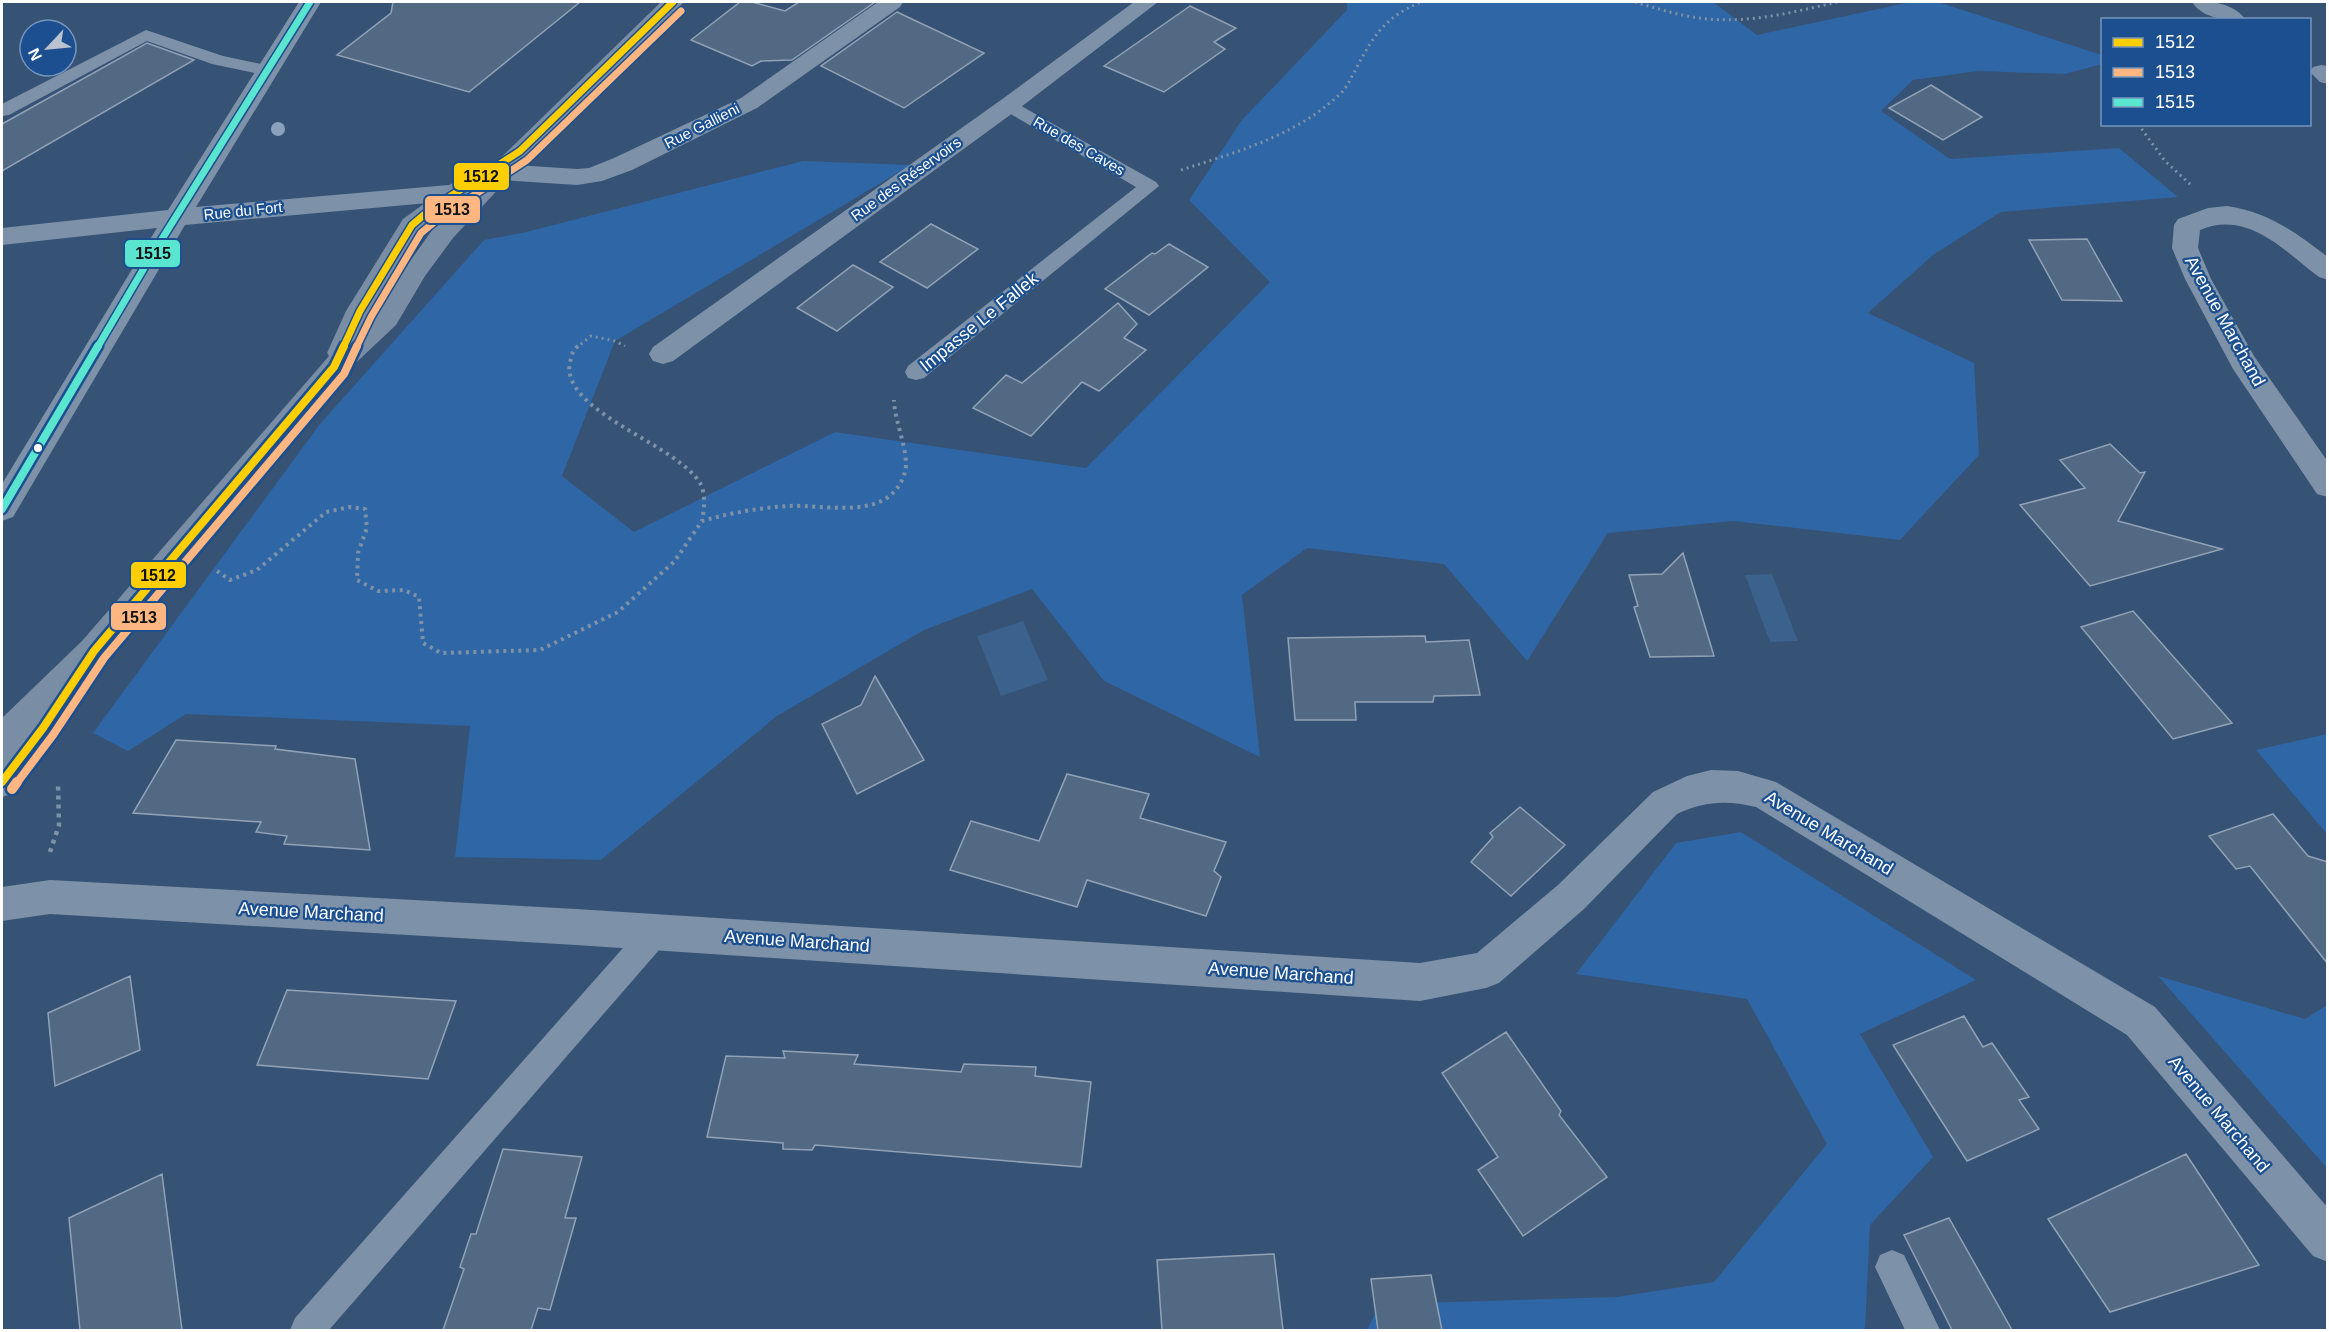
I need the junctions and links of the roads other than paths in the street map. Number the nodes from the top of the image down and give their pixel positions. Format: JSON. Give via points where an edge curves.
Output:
{"nodes":[{"id":1,"x":310,"y":2,"type":"edge"},
{"id":2,"x":673,"y":2,"type":"edge"},
{"id":3,"x":892,"y":2,"type":"edge"},
{"id":4,"x":1147,"y":2,"type":"edge"},
{"id":5,"x":2203,"y":2,"type":"edge"},
{"id":6,"x":2231,"y":18,"type":"edge"},
{"id":7,"x":268,"y":71,"type":"junction"},
{"id":8,"x":1009,"y":105,"type":"junction"},
{"id":9,"x":2,"y":111,"type":"edge"},
{"id":10,"x":491,"y":178,"type":"junction"},
{"id":11,"x":1149,"y":186,"type":"joint"},
{"id":12,"x":455,"y":192,"type":"junction"},
{"id":13,"x":175,"y":219,"type":"junction"},
{"id":14,"x":2,"y":236,"type":"edge"},
{"id":15,"x":2328,"y":271,"type":"edge"},
{"id":16,"x":663,"y":354,"type":"road end"},
{"id":17,"x":334,"y":367,"type":"junction"},
{"id":18,"x":916,"y":372,"type":"road end"},
{"id":19,"x":2328,"y":486,"type":"edge"},
{"id":20,"x":2,"y":509,"type":"edge"},
{"id":21,"x":15,"y":744,"type":"edge"},
{"id":22,"x":2,"y":782,"type":"edge"},
{"id":23,"x":13,"y":902,"type":"edge"},
{"id":24,"x":656,"y":932,"type":"junction"},
{"id":25,"x":2328,"y":1241,"type":"edge"},
{"id":26,"x":1892,"y":1267,"type":"dead end"},
{"id":27,"x":308,"y":1330,"type":"edge"},
{"id":28,"x":1923,"y":1330,"type":"edge"}],
"edges":[{"from":1,"to":7,"type":"street"},
{"from":2,"to":10,"type":"main road"},
{"from":3,"to":10,"type":"street","name":"Rue Gallieni","via":[[749,103],[643,156],[609,170],[577,177]]},
{"from":4,"to":8,"type":"street","name":"Rue des Réservoirs"},
{"from":5,"to":6,"type":"street"},
{"from":7,"to":9,"type":"lane","via":[[218,60],[146,35]]},
{"from":7,"to":13,"type":"street"},
{"from":8,"to":11,"type":"lane","name":"Rue des Caves"},
{"from":8,"to":16,"type":"street","name":"Rue des Réservoirs"},
{"from":10,"to":12,"type":"main road"},
{"from":10,"to":17,"type":"main road","via":[[430,249],[386,318]]},
{"from":11,"to":18,"type":"lane","name":"Impasse Le Fallek"},
{"from":12,"to":13,"type":"street","name":"Rue du Fort"},
{"from":12,"to":17,"type":"main road","via":[[412,225],[360,311]]},
{"from":13,"to":14,"type":"street","name":"Rue du Fort"},
{"from":13,"to":20,"type":"street"},
{"from":15,"to":19,"type":"street","name":"Avenue Marchand","via":[[2267,224],[2245,216],[2222,213],[2187,225],[2185,248],[2198,279],[2243,362]]},
{"from":17,"to":21,"type":"main road"},
{"from":21,"to":22,"type":"main road"},
{"from":23,"to":24,"type":"street","name":"Avenue Marchand","via":[[50,897]]},
{"from":24,"to":25,"type":"street","name":"Avenue Marchand","via":[[1420,982],[1486,970],[1571,897],[1665,803],[1711,786],[1738,787],[1764,793],[2141,1022]]},
{"from":24,"to":27,"type":"lane"},
{"from":26,"to":28,"type":"lane"}]}
